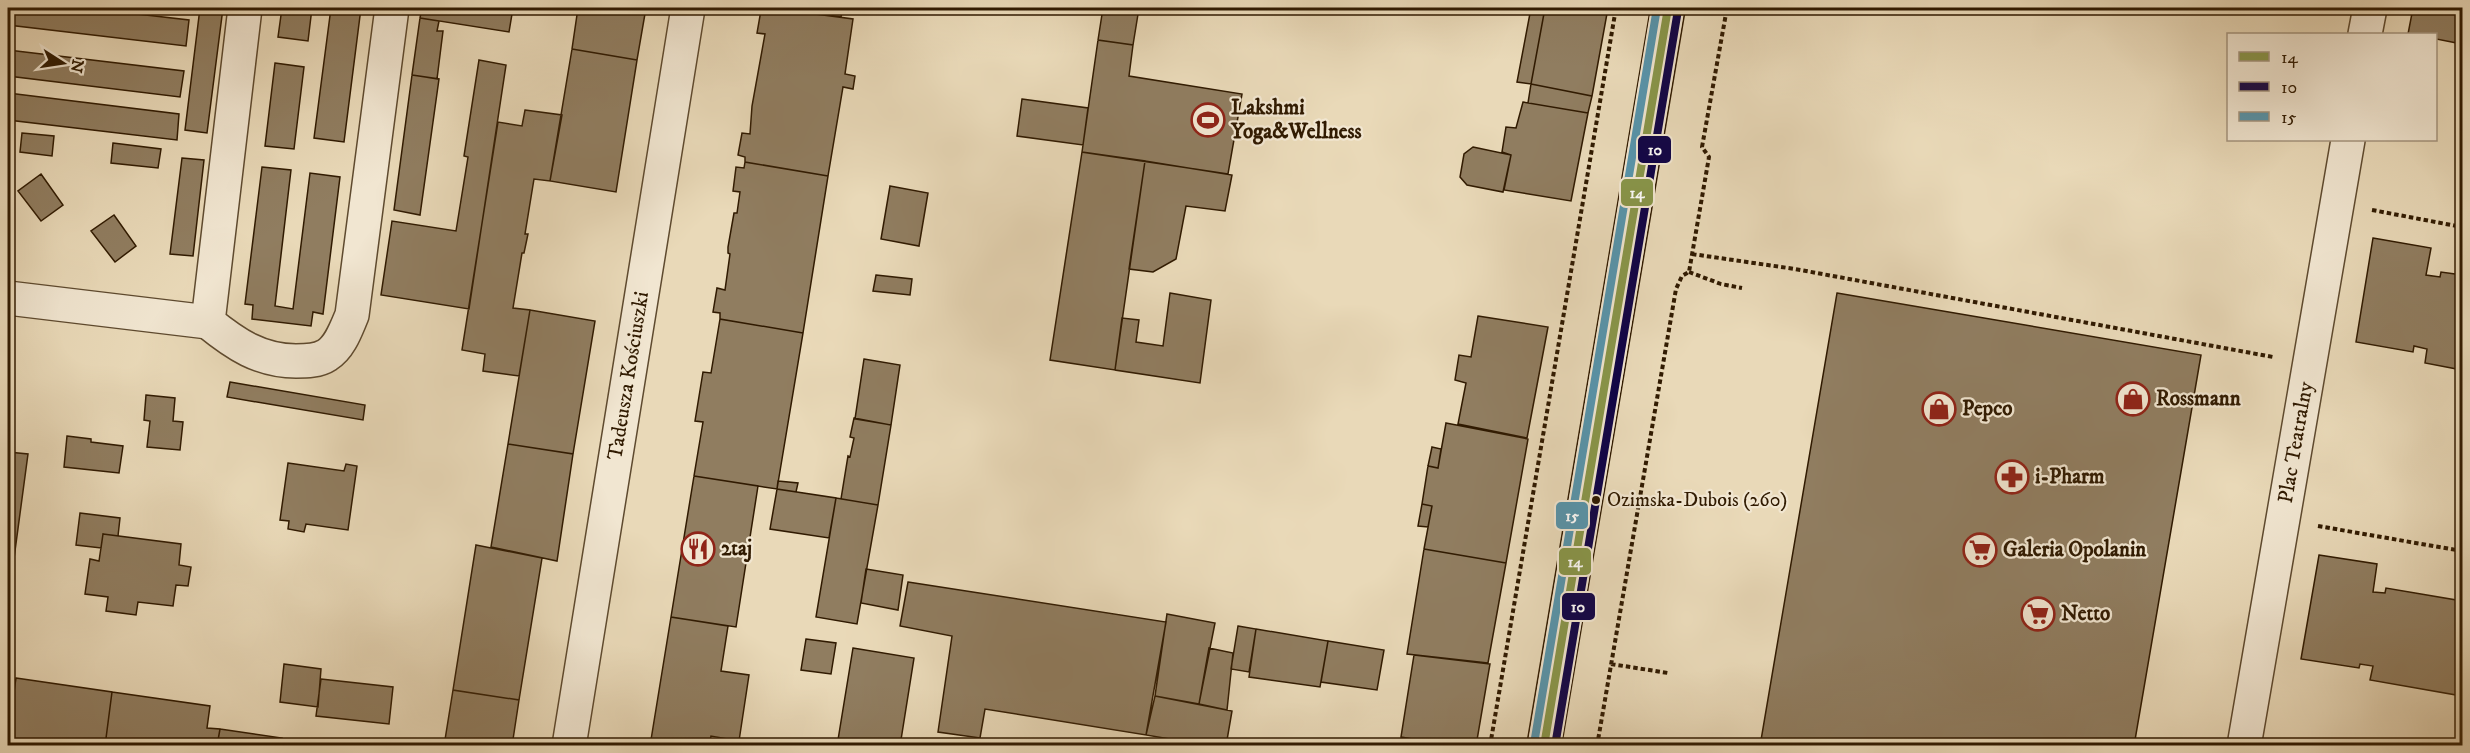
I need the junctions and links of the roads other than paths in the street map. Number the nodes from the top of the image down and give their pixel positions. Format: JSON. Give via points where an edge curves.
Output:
{"nodes":[{"id":1,"x":245,"y":8,"type":"edge"},
{"id":2,"x":392,"y":8,"type":"edge"},
{"id":3,"x":688,"y":8,"type":"edge"},
{"id":4,"x":1668,"y":8,"type":"edge"},
{"id":5,"x":2370,"y":8,"type":"edge"},
{"id":6,"x":2365,"y":33,"type":"edge"},
{"id":7,"x":2348,"y":141,"type":"edge"},
{"id":8,"x":8,"y":298,"type":"edge"},
{"id":9,"x":208,"y":322,"type":"junction"},
{"id":10,"x":569,"y":746,"type":"edge"},
{"id":11,"x":1544,"y":746,"type":"edge"},
{"id":12,"x":2244,"y":746,"type":"edge"}],
"edges":[{"from":1,"to":9,"type":"street"},
{"from":2,"to":9,"type":"street","via":[[352,315],[343,337],[328,355],[311,361],[288,361],[263,357],[243,348]]},
{"from":3,"to":10,"type":"street","name":"Tadeusza Kościuszki"},
{"from":4,"to":11,"type":"main road"},
{"from":5,"to":6,"type":"street"},
{"from":7,"to":12,"type":"street","name":"Plac Teatralny"},
{"from":8,"to":9,"type":"street"}]}
